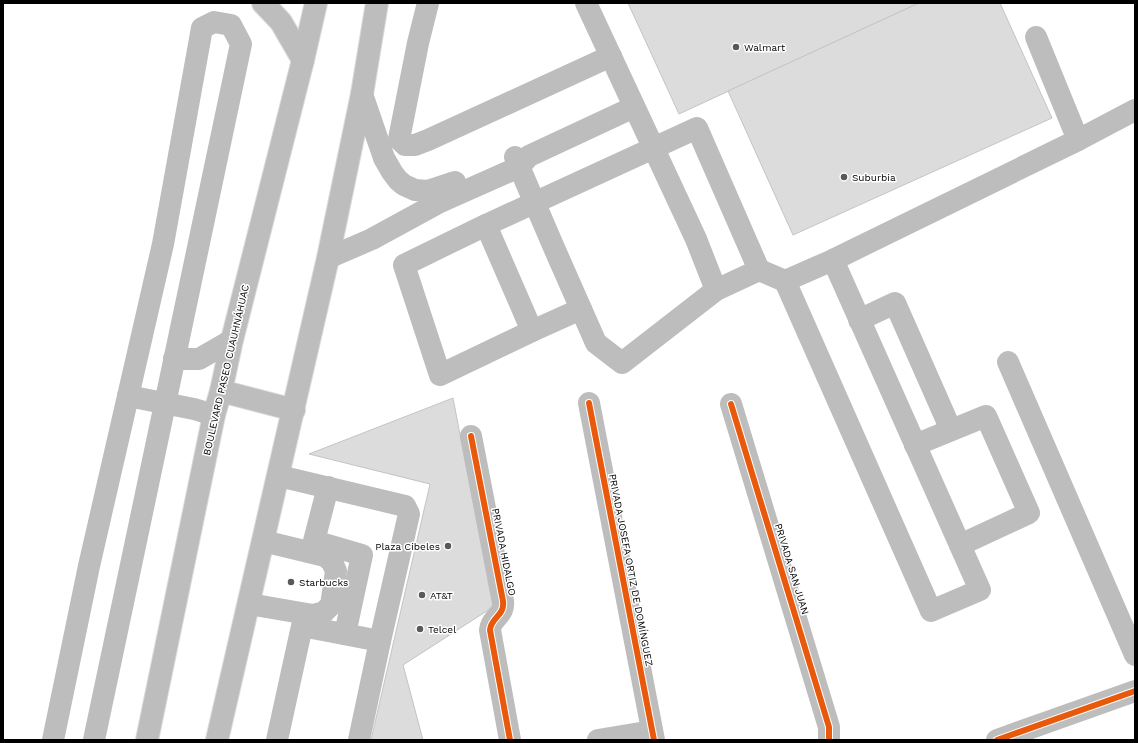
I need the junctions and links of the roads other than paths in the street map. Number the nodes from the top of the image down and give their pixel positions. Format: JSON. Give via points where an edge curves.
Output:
{"nodes":[{"id":1,"x":263,"y":3,"type":"edge"},
{"id":2,"x":316,"y":3,"type":"edge"},
{"id":3,"x":377,"y":3,"type":"edge"},
{"id":4,"x":428,"y":3,"type":"edge"},
{"id":5,"x":586,"y":3,"type":"edge"},
{"id":6,"x":1036,"y":37,"type":"dead end"},
{"id":7,"x":611,"y":56,"type":"junction"},
{"id":8,"x":303,"y":60,"type":"junction"},
{"id":9,"x":362,"y":94,"type":"junction"},
{"id":10,"x":634,"y":107,"type":"junction"},
{"id":11,"x":1135,"y":110,"type":"edge"},
{"id":12,"x":1078,"y":140,"type":"junction"},
{"id":13,"x":654,"y":148,"type":"junction"},
{"id":14,"x":521,"y":160,"type":"junction"},
{"id":15,"x":535,"y":202,"type":"junction"},
{"id":16,"x":486,"y":225,"type":"junction"},
{"id":17,"x":328,"y":258,"type":"junction"},
{"id":18,"x":833,"y":260,"type":"junction"},
{"id":19,"x":759,"y":270,"type":"junction"},
{"id":20,"x":785,"y":281,"type":"junction"},
{"id":21,"x":716,"y":290,"type":"junction"},
{"id":22,"x":581,"y":309,"type":"junction"},
{"id":23,"x":859,"y":320,"type":"junction"},
{"id":24,"x":532,"y":330,"type":"junction"},
{"id":25,"x":232,"y":340,"type":"junction"},
{"id":26,"x":174,"y":359,"type":"junction"},
{"id":27,"x":1008,"y":362,"type":"dead end"},
{"id":28,"x":221,"y":391,"type":"junction"},
{"id":29,"x":128,"y":396,"type":"junction"},
{"id":30,"x":164,"y":403,"type":"junction"},
{"id":31,"x":589,"y":403,"type":"dead end"},
{"id":32,"x":731,"y":404,"type":"dead end"},
{"id":33,"x":294,"y":410,"type":"junction"},
{"id":34,"x":214,"y":414,"type":"junction"},
{"id":35,"x":951,"y":430,"type":"junction"},
{"id":36,"x":471,"y":436,"type":"dead end"},
{"id":37,"x":916,"y":445,"type":"junction"},
{"id":38,"x":279,"y":476,"type":"junction"},
{"id":39,"x":328,"y":487,"type":"junction"},
{"id":40,"x":263,"y":541,"type":"junction"},
{"id":41,"x":960,"y":545,"type":"junction"},
{"id":42,"x":249,"y":604,"type":"junction"},
{"id":43,"x":345,"y":634,"type":"junction"},
{"id":44,"x":380,"y":641,"type":"junction"},
{"id":45,"x":1135,"y":655,"type":"edge"},
{"id":46,"x":1135,"y":691,"type":"edge"},
{"id":47,"x":653,"y":735,"type":"edge"},
{"id":48,"x":53,"y":740,"type":"edge"},
{"id":49,"x":94,"y":740,"type":"edge"},
{"id":50,"x":147,"y":740,"type":"edge"},
{"id":51,"x":217,"y":740,"type":"edge"},
{"id":52,"x":277,"y":740,"type":"edge"},
{"id":53,"x":360,"y":740,"type":"edge"},
{"id":54,"x":510,"y":740,"type":"edge"},
{"id":55,"x":598,"y":740,"type":"edge"},
{"id":56,"x":829,"y":740,"type":"edge"},
{"id":57,"x":997,"y":740,"type":"edge"}],
"edges":[{"from":1,"to":8,"type":"main road","via":[[281,22]]},
{"from":2,"to":8,"type":"main road","name":"BOULEVARD PASEO CUAUHNÁHUAC"},
{"from":3,"to":9,"type":"main road"},
{"from":4,"to":7,"type":"main road","via":[[399,139],[405,145],[415,145],[428,140]]},
{"from":5,"to":7,"type":"main road"},
{"from":6,"to":12,"type":"main road"},
{"from":7,"to":10,"type":"main road"},
{"from":8,"to":25,"type":"main road","name":"BOULEVARD PASEO CUAUHNÁHUAC"},
{"from":9,"to":14,"type":"main road","via":[[384,158],[398,180],[415,190],[428,191]]},
{"from":9,"to":17,"type":"main road"},
{"from":10,"to":13,"type":"main road"},
{"from":10,"to":14,"type":"main road"},
{"from":11,"to":12,"type":"main road"},
{"from":12,"to":18,"type":"main road"},
{"from":13,"to":15,"type":"main road"},
{"from":13,"to":19,"type":"main road","via":[[698,128]]},
{"from":13,"to":21,"type":"main road","via":[[696,239]]},
{"from":14,"to":15,"type":"main road"},
{"from":14,"to":17,"type":"main road","via":[[372,239]]},
{"from":15,"to":16,"type":"main road"},
{"from":15,"to":22,"type":"main road"},
{"from":16,"to":24,"type":"main road"},
{"from":16,"to":24,"type":"main road","via":[[404,265],[440,375]]},
{"from":17,"to":33,"type":"main road"},
{"from":18,"to":20,"type":"main road"},
{"from":18,"to":23,"type":"main road"},
{"from":19,"to":20,"type":"main road"},
{"from":19,"to":21,"type":"main road"},
{"from":20,"to":41,"type":"main road","via":[[931,611],[980,590]]},
{"from":21,"to":22,"type":"main road","via":[[622,363],[596,343]]},
{"from":22,"to":24,"type":"main road"},
{"from":23,"to":35,"type":"main road","via":[[895,303]]},
{"from":23,"to":37,"type":"main road"},
{"from":25,"to":26,"type":"main road","via":[[199,358]]},
{"from":25,"to":28,"type":"main road","name":"BOULEVARD PASEO CUAUHNÁHUAC"},
{"from":26,"to":29,"type":"main road","via":[[241,44],[231,25],[214,22],[202,28],[163,244]]},
{"from":26,"to":30,"type":"main road"},
{"from":27,"to":45,"type":"main road"},
{"from":28,"to":33,"type":"main road"},
{"from":28,"to":34,"type":"main road","name":"BOULEVARD PASEO CUAUHNÁHUAC"},
{"from":29,"to":30,"type":"main road"},
{"from":29,"to":48,"type":"main road"},
{"from":30,"to":34,"type":"main road"},
{"from":30,"to":49,"type":"main road"},
{"from":31,"to":47,"type":"main road","name":"PRIVADA JOSEFA ORTIZ DE DOMÍNGUEZ"},
{"from":32,"to":56,"type":"main road","name":"PRIVADA SAN JUAN","via":[[829,727]]},
{"from":33,"to":38,"type":"main road"},
{"from":34,"to":50,"type":"main road","name":"BOULEVARD PASEO CUAUHNÁHUAC"},
{"from":35,"to":37,"type":"main road"},
{"from":35,"to":41,"type":"main road","via":[[986,416],[1029,513]]},
{"from":36,"to":54,"type":"main road","name":"PRIVADA HIDALGO","via":[[503,601],[503,608],[490,630]]},
{"from":37,"to":41,"type":"main road"},
{"from":38,"to":39,"type":"main road"},
{"from":38,"to":40,"type":"main road"},
{"from":39,"to":43,"type":"main road","via":[[314,541],[362,555]]},
{"from":39,"to":44,"type":"main road","via":[[406,506],[409,514]]},
{"from":40,"to":42,"type":"main road"},
{"from":40,"to":42,"type":"main road","via":[[325,556],[332,562],[336,571],[331,605],[324,612],[313,615]]},
{"from":42,"to":51,"type":"main road"},
{"from":43,"to":44,"type":"main road"},
{"from":43,"to":52,"type":"main road","via":[[302,626]]},
{"from":44,"to":53,"type":"main road"},
{"from":46,"to":57,"type":"main road"},
{"from":47,"to":55,"type":"main road"}]}
